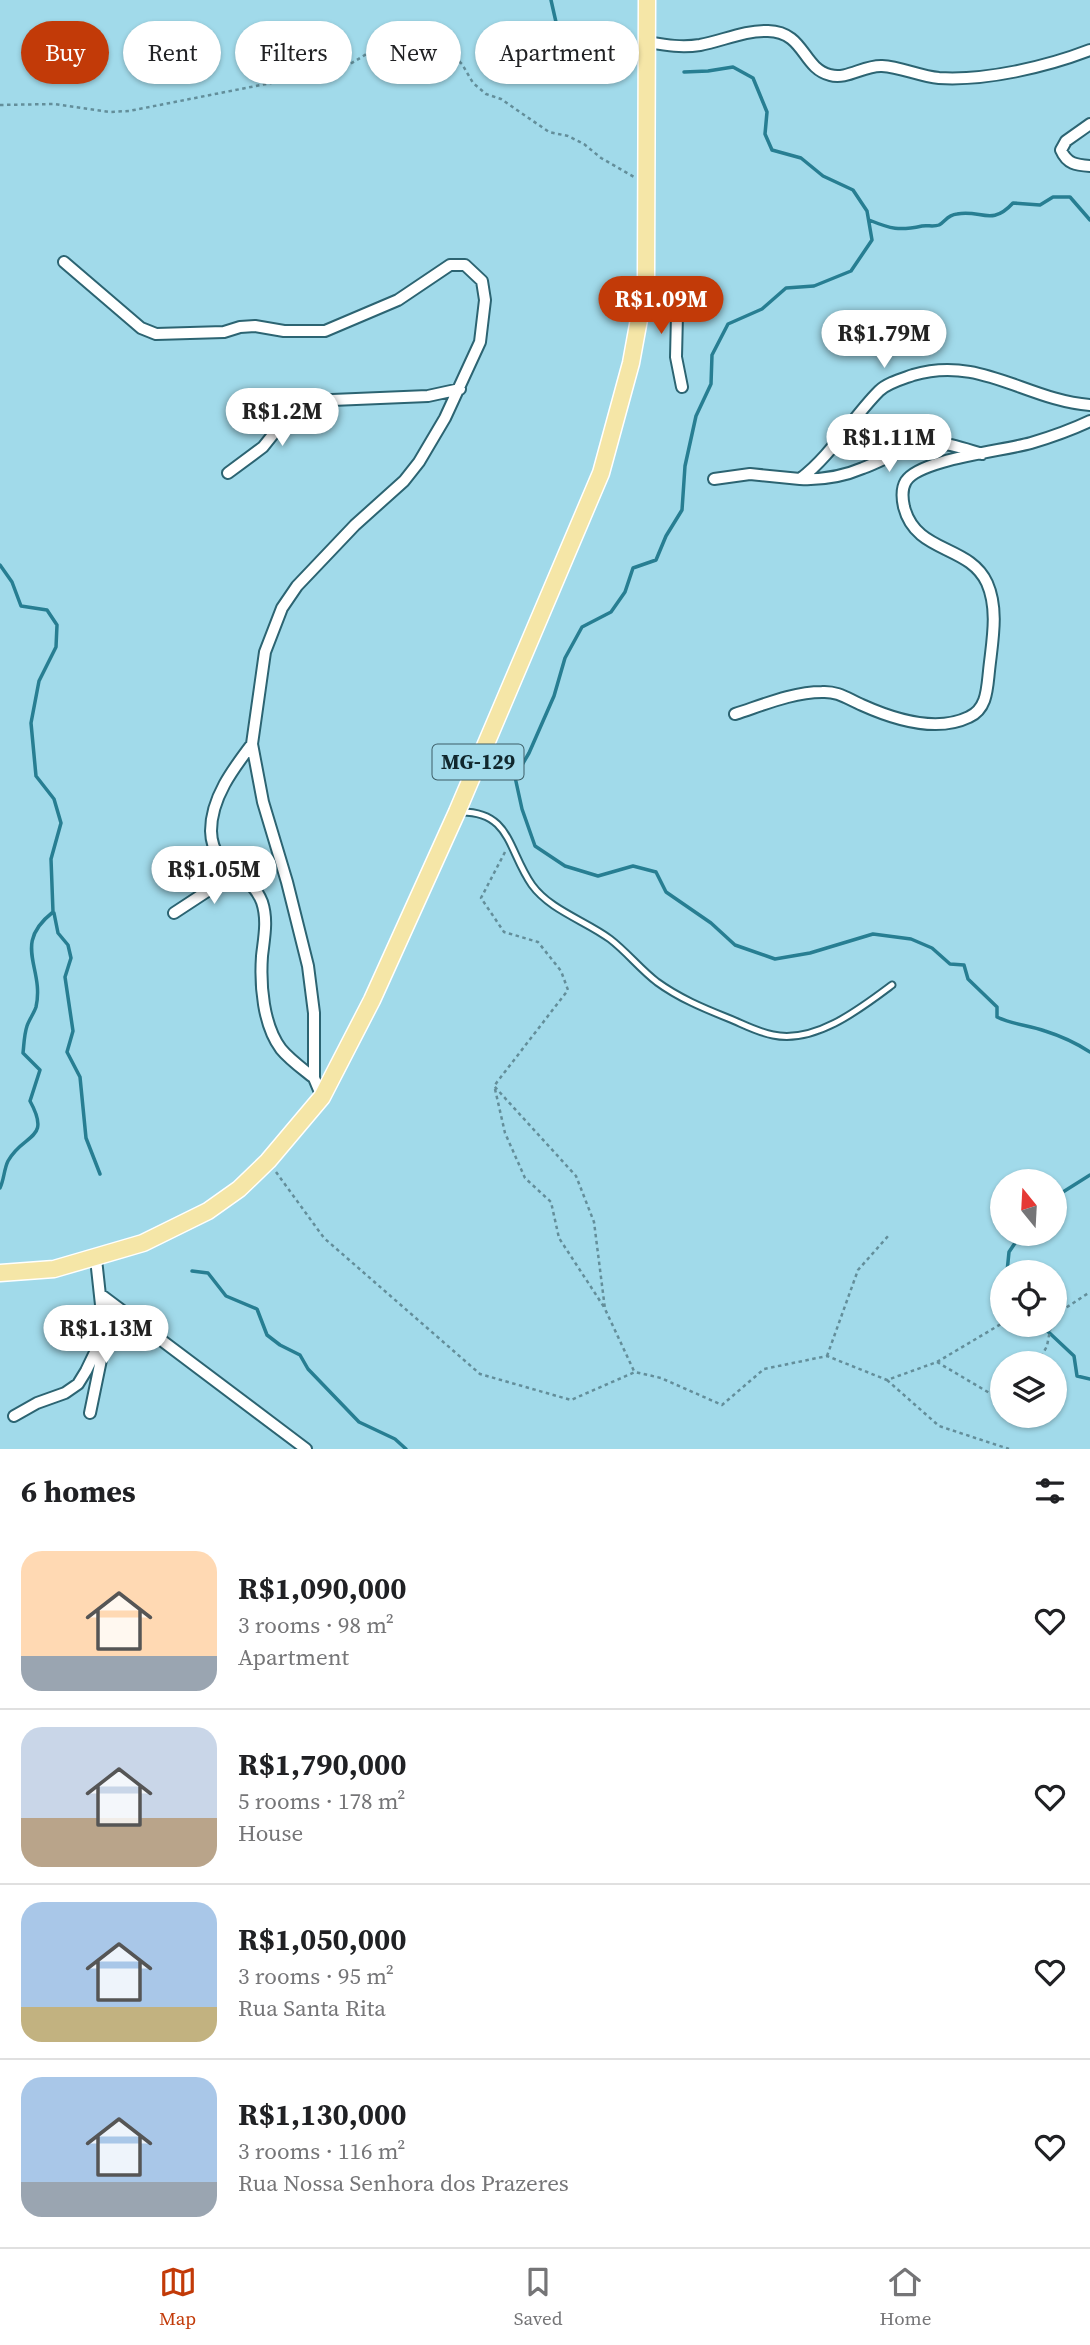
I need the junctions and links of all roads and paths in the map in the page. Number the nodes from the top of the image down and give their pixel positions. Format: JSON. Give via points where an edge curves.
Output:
{"nodes":[{"id":1,"x":647,"y":0,"type":"edge"},
{"id":2,"x":647,"y":42,"type":"junction"},
{"id":3,"x":1090,"y":50,"type":"edge"},
{"id":4,"x":0,"y":105,"type":"edge"},
{"id":5,"x":1090,"y":124,"type":"edge"},
{"id":6,"x":1090,"y":166,"type":"edge"},
{"id":7,"x":645,"y":183,"type":"junction"},
{"id":8,"x":64,"y":262,"type":"dead end"},
{"id":9,"x":646,"y":281,"type":"junction"},
{"id":10,"x":682,"y":387,"type":"dead end"},
{"id":11,"x":460,"y":389,"type":"junction"},
{"id":12,"x":308,"y":401,"type":"dead end"},
{"id":13,"x":322,"y":401,"type":"junction"},
{"id":14,"x":1090,"y":405,"type":"edge"},
{"id":15,"x":1090,"y":421,"type":"edge"},
{"id":16,"x":984,"y":454,"type":"junction"},
{"id":17,"x":228,"y":474,"type":"dead end"},
{"id":18,"x":714,"y":479,"type":"dead end"},
{"id":19,"x":800,"y":479,"type":"junction"},
{"id":20,"x":735,"y":714,"type":"dead end"},
{"id":21,"x":252,"y":744,"type":"junction"},
{"id":22,"x":457,"y":812,"type":"junction"},
{"id":23,"x":510,"y":843,"type":"junction"},
{"id":24,"x":236,"y":873,"type":"junction"},
{"id":25,"x":174,"y":913,"type":"dead end"},
{"id":26,"x":892,"y":985,"type":"dead end"},
{"id":27,"x":314,"y":1078,"type":"junction"},
{"id":28,"x":494,"y":1086,"type":"junction"},
{"id":29,"x":322,"y":1097,"type":"junction"},
{"id":30,"x":268,"y":1161,"type":"junction"},
{"id":31,"x":889,"y":1235,"type":"dead end"},
{"id":32,"x":96,"y":1259,"type":"junction"},
{"id":33,"x":0,"y":1273,"type":"edge"},
{"id":34,"x":1090,"y":1292,"type":"edge"},
{"id":35,"x":100,"y":1294,"type":"junction"},
{"id":36,"x":1067,"y":1307,"type":"edge"},
{"id":37,"x":605,"y":1309,"type":"junction"},
{"id":38,"x":990,"y":1331,"type":"edge"},
{"id":39,"x":101,"y":1340,"type":"junction"},
{"id":40,"x":827,"y":1356,"type":"junction"},
{"id":41,"x":937,"y":1362,"type":"junction"},
{"id":42,"x":635,"y":1372,"type":"junction"},
{"id":43,"x":887,"y":1380,"type":"junction"},
{"id":44,"x":990,"y":1393,"type":"edge"},
{"id":45,"x":90,"y":1413,"type":"dead end"},
{"id":46,"x":14,"y":1416,"type":"dead end"},
{"id":47,"x":306,"y":1449,"type":"edge"},
{"id":48,"x":1009,"y":1449,"type":"edge"}],
"edges":[{"from":1,"to":2,"type":"main road","number":"MG-129"},
{"from":2,"to":3,"type":"street","via":[[680,47],[769,31],[798,43],[818,69],[831,76],[884,66],[937,78],[995,76]]},
{"from":2,"to":7,"type":"main road","number":"MG-129"},
{"from":4,"to":7,"type":"path","via":[[54,104],[129,111],[337,70],[412,32],[449,52],[486,94],[501,99],[548,132],[584,144]]},
{"from":5,"to":6,"type":"street","via":[[1061,150],[1074,164]]},
{"from":7,"to":9,"type":"main road","number":"MG-129"},
{"from":8,"to":11,"type":"street","via":[[141,328],[156,334],[255,326],[333,330],[398,300],[450,265],[465,265],[482,281],[485,300],[480,342]]},
{"from":9,"to":10,"type":"street","via":[[667,298],[677,314],[676,357]]},
{"from":9,"to":22,"type":"main road","number":"MG-129","via":[[631,363],[601,473]]},
{"from":11,"to":13,"type":"street","via":[[428,396]]},
{"from":11,"to":21,"type":"street","via":[[432,442],[404,481],[321,560],[282,608],[265,652]]},
{"from":12,"to":13,"type":"street"},
{"from":13,"to":17,"type":"street","via":[[275,432]]},
{"from":14,"to":19,"type":"street","via":[[1054,398],[979,372],[928,371],[882,388]]},
{"from":15,"to":16,"type":"street","via":[[1058,435]]},
{"from":16,"to":19,"type":"street","via":[[929,443],[841,476]]},
{"from":16,"to":20,"type":"street","via":[[918,471],[906,481],[902,496],[918,533],[973,564],[986,580],[994,622],[983,705],[953,724],[929,725],[875,711],[841,694],[822,692],[795,695]]},
{"from":18,"to":19,"type":"street","via":[[750,474]]},
{"from":21,"to":24,"type":"street","via":[[225,783],[212,816],[214,849],[222,863]]},
{"from":21,"to":27,"type":"street","via":[[263,802],[309,966]]},
{"from":22,"to":23,"type":"lane","via":[[475,812],[501,824]]},
{"from":22,"to":29,"type":"main road","number":"MG-129","via":[[372,1000]]},
{"from":23,"to":26,"type":"lane","via":[[532,885],[545,898],[598,930],[675,995],[757,1031],[795,1037],[814,1031],[858,1010]]},
{"from":23,"to":28,"type":"path","via":[[481,898],[504,932],[538,942],[561,971],[568,990]]},
{"from":24,"to":25,"type":"street"},
{"from":24,"to":27,"type":"street","via":[[258,894],[264,911],[262,988],[270,1028],[281,1049]]},
{"from":27,"to":29,"type":"street"},
{"from":28,"to":37,"type":"path","via":[[505,1133],[525,1178],[551,1202],[559,1238]]},
{"from":28,"to":37,"type":"path","via":[[576,1176],[594,1222]]},
{"from":29,"to":30,"type":"main road","number":"MG-129"},
{"from":30,"to":32,"type":"main road","number":"MG-129","via":[[239,1189],[181,1226]]},
{"from":30,"to":42,"type":"path","via":[[324,1238],[480,1374],[571,1400]]},
{"from":31,"to":40,"type":"path","via":[[858,1270]]},
{"from":32,"to":33,"type":"main road","number":"MG-129","via":[[54,1269]]},
{"from":32,"to":35,"type":"street"},
{"from":34,"to":36,"type":"path"},
{"from":35,"to":39,"type":"street"},
{"from":35,"to":47,"type":"street"},
{"from":37,"to":42,"type":"path"},
{"from":38,"to":41,"type":"path"},
{"from":39,"to":45,"type":"street"},
{"from":39,"to":46,"type":"street","via":[[78,1384]]},
{"from":40,"to":42,"type":"path","via":[[764,1369],[722,1405],[662,1377]]},
{"from":40,"to":43,"type":"path"},
{"from":41,"to":43,"type":"path"},
{"from":41,"to":44,"type":"path"},
{"from":43,"to":48,"type":"path","via":[[939,1426]]}]}
